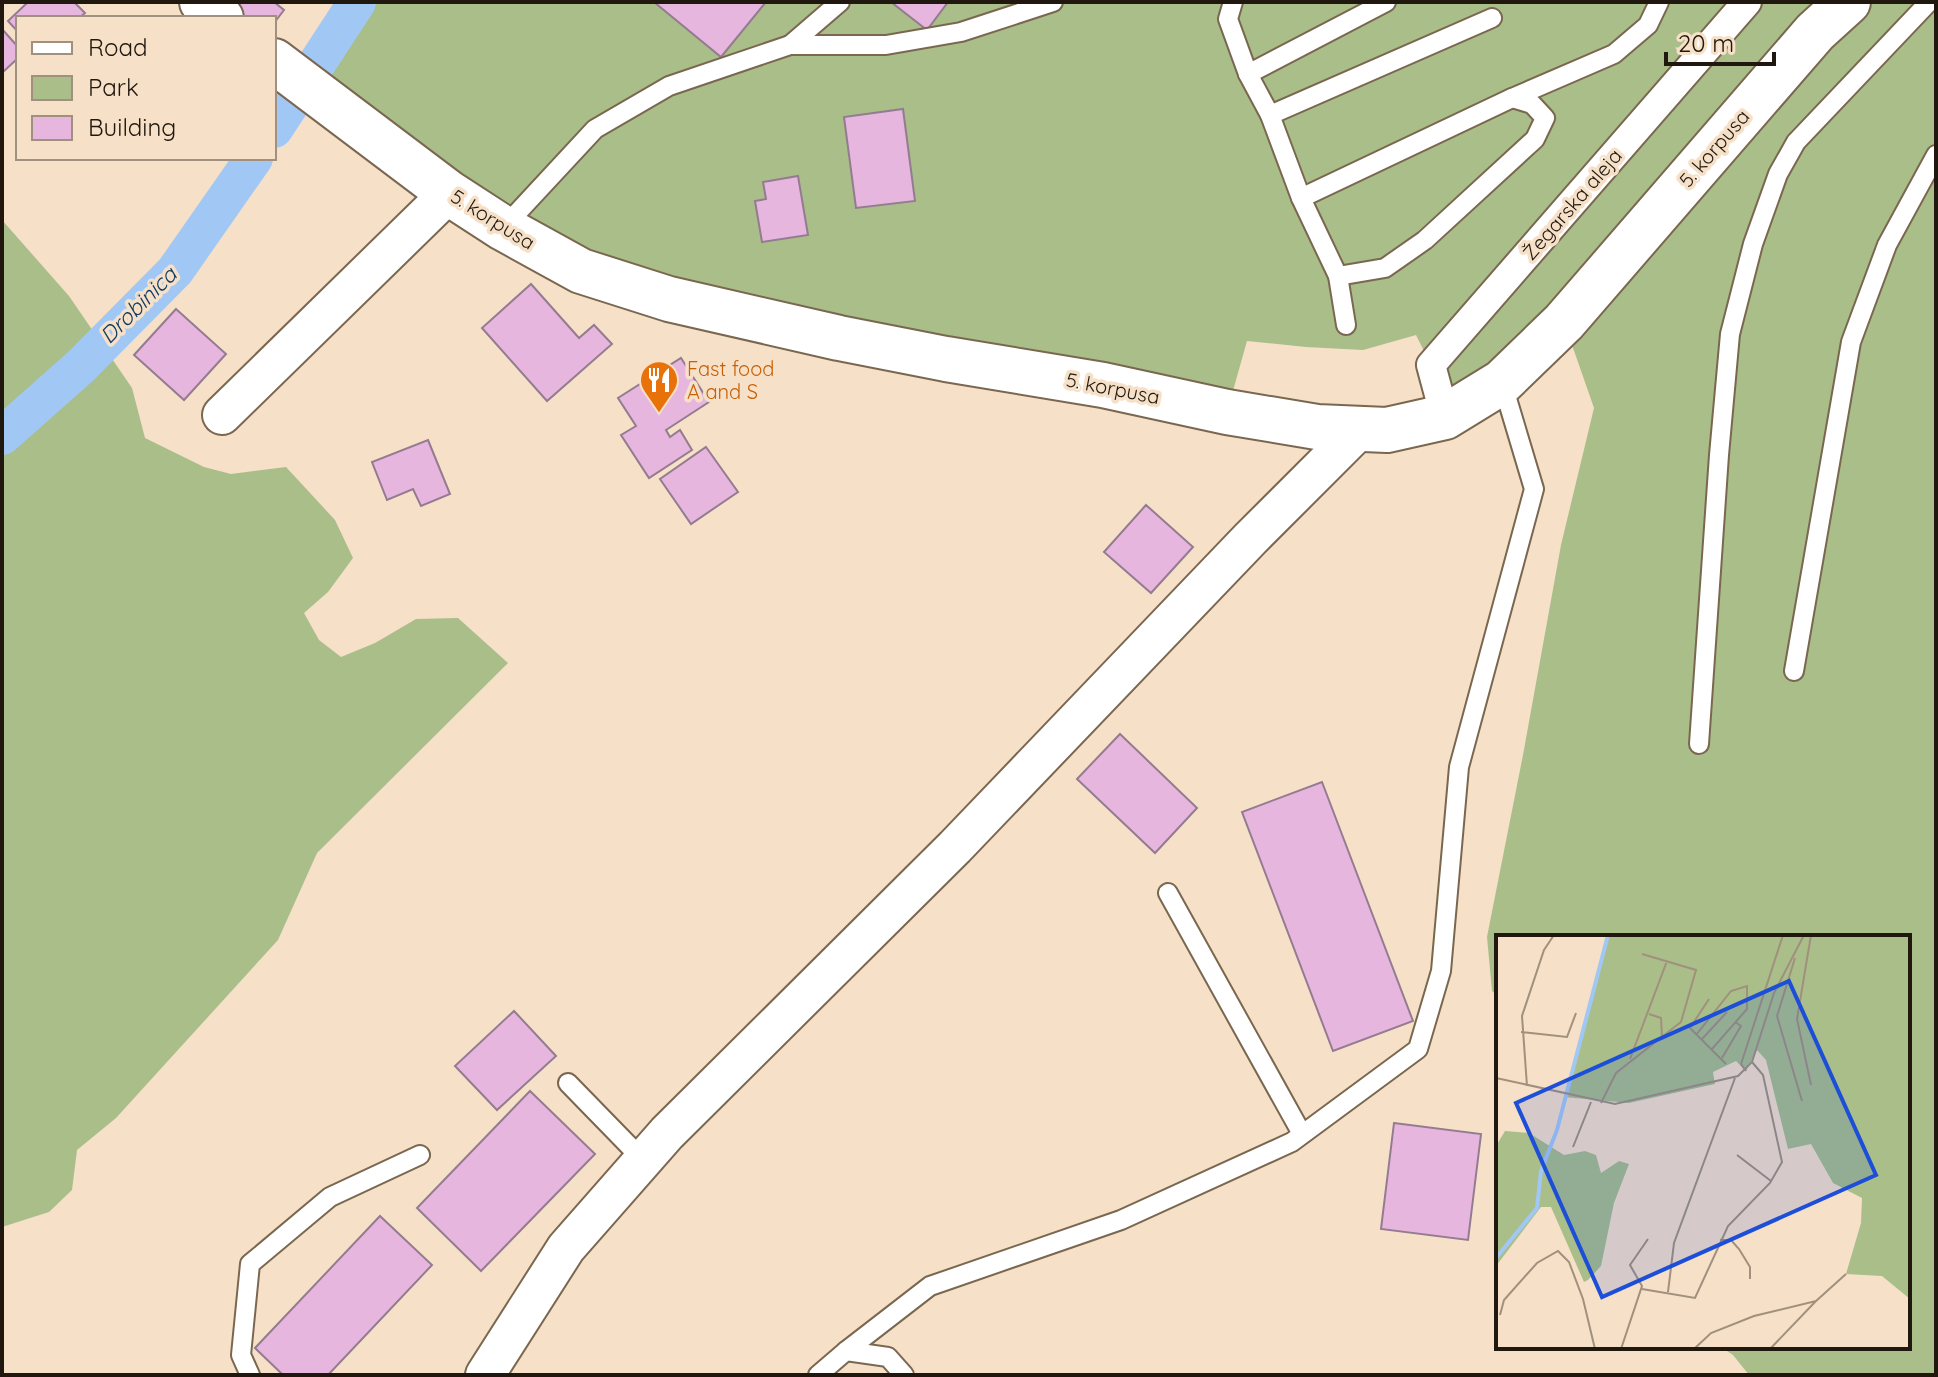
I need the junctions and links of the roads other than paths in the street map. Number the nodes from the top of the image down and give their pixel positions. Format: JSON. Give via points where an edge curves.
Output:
{"nodes":[{"id":1,"x":202,"y":2,"type":"edge"},
{"id":2,"x":840,"y":2,"type":"edge"},
{"id":3,"x":1053,"y":2,"type":"edge"},
{"id":4,"x":1233,"y":2,"type":"edge"},
{"id":5,"x":1386,"y":2,"type":"edge"},
{"id":6,"x":1659,"y":2,"type":"edge"},
{"id":7,"x":1747,"y":2,"type":"edge"},
{"id":8,"x":1848,"y":2,"type":"edge"},
{"id":9,"x":1929,"y":2,"type":"edge"},
{"id":10,"x":1035,"y":5,"type":"edge"},
{"id":11,"x":219,"y":16,"type":"edge"},
{"id":12,"x":1492,"y":18,"type":"dead end"},
{"id":13,"x":790,"y":45,"type":"junction"},
{"id":14,"x":276,"y":63,"type":"edge"},
{"id":15,"x":1248,"y":74,"type":"junction"},
{"id":16,"x":1512,"y":98,"type":"junction"},
{"id":17,"x":1270,"y":115,"type":"junction"},
{"id":18,"x":1936,"y":155,"type":"edge"},
{"id":19,"x":449,"y":193,"type":"junction"},
{"id":20,"x":1301,"y":198,"type":"junction"},
{"id":21,"x":503,"y":228,"type":"junction"},
{"id":22,"x":1338,"y":276,"type":"junction"},
{"id":23,"x":1346,"y":325,"type":"dead end"},
{"id":24,"x":1502,"y":382,"type":"junction"},
{"id":25,"x":222,"y":415,"type":"dead end"},
{"id":26,"x":1445,"y":417,"type":"junction"},
{"id":27,"x":1360,"y":429,"type":"junction"},
{"id":28,"x":1794,"y":671,"type":"dead end"},
{"id":29,"x":1699,"y":744,"type":"dead end"},
{"id":30,"x":1168,"y":893,"type":"dead end"},
{"id":31,"x":568,"y":1083,"type":"dead end"},
{"id":32,"x":1302,"y":1134,"type":"junction"},
{"id":33,"x":420,"y":1155,"type":"dead end"},
{"id":34,"x":643,"y":1160,"type":"junction"},
{"id":35,"x":846,"y":1351,"type":"junction"},
{"id":36,"x":250,"y":1375,"type":"edge"},
{"id":37,"x":485,"y":1375,"type":"edge"},
{"id":38,"x":818,"y":1375,"type":"edge"},
{"id":39,"x":904,"y":1375,"type":"edge"}],
"edges":[{"from":1,"to":11,"type":"street"},
{"from":2,"to":13,"type":"lane"},
{"from":3,"to":10,"type":"lane"},
{"from":4,"to":15,"type":"lane","via":[[1228,19]]},
{"from":5,"to":15,"type":"lane"},
{"from":6,"to":16,"type":"lane","via":[[1648,25],[1614,54]]},
{"from":7,"to":26,"type":"street","name":"Žegarska aleja","via":[[1431,365]]},
{"from":8,"to":24,"type":"street","name":"5. korpusa","via":[[1815,32],[1564,322]]},
{"from":9,"to":29,"type":"lane","via":[[1796,142],[1778,174],[1753,244],[1730,334]]},
{"from":10,"to":13,"type":"lane","via":[[961,32],[886,45]]},
{"from":12,"to":17,"type":"lane"},
{"from":13,"to":21,"type":"lane","via":[[669,86],[595,129]]},
{"from":14,"to":19,"type":"street","name":"5. korpusa"},
{"from":15,"to":17,"type":"lane"},
{"from":16,"to":20,"type":"lane"},
{"from":16,"to":22,"type":"lane","via":[[1532,104],[1545,118],[1535,139],[1425,240],[1385,268]]},
{"from":17,"to":20,"type":"lane"},
{"from":18,"to":28,"type":"lane","via":[[1887,245],[1851,342]]},
{"from":19,"to":21,"type":"street","name":"5. korpusa"},
{"from":19,"to":25,"type":"street"},
{"from":20,"to":22,"type":"lane"},
{"from":21,"to":27,"type":"street","name":"5. korpusa","via":[[581,271],[757,320],[1227,412]]},
{"from":22,"to":23,"type":"lane"},
{"from":24,"to":26,"type":"street","name":"5. korpusa"},
{"from":24,"to":32,"type":"lane","via":[[1534,489],[1459,767],[1441,971],[1418,1049]]},
{"from":26,"to":27,"type":"street","name":"5. korpusa","via":[[1387,430]]},
{"from":27,"to":34,"type":"street"},
{"from":30,"to":32,"type":"lane"},
{"from":31,"to":34,"type":"lane"},
{"from":32,"to":35,"type":"lane","via":[[1121,1220],[930,1286]]},
{"from":33,"to":36,"type":"lane","via":[[330,1197],[250,1264],[241,1355]]},
{"from":34,"to":37,"type":"street","via":[[566,1248]]},
{"from":35,"to":38,"type":"lane"},
{"from":35,"to":39,"type":"lane","via":[[888,1357]]}]}
